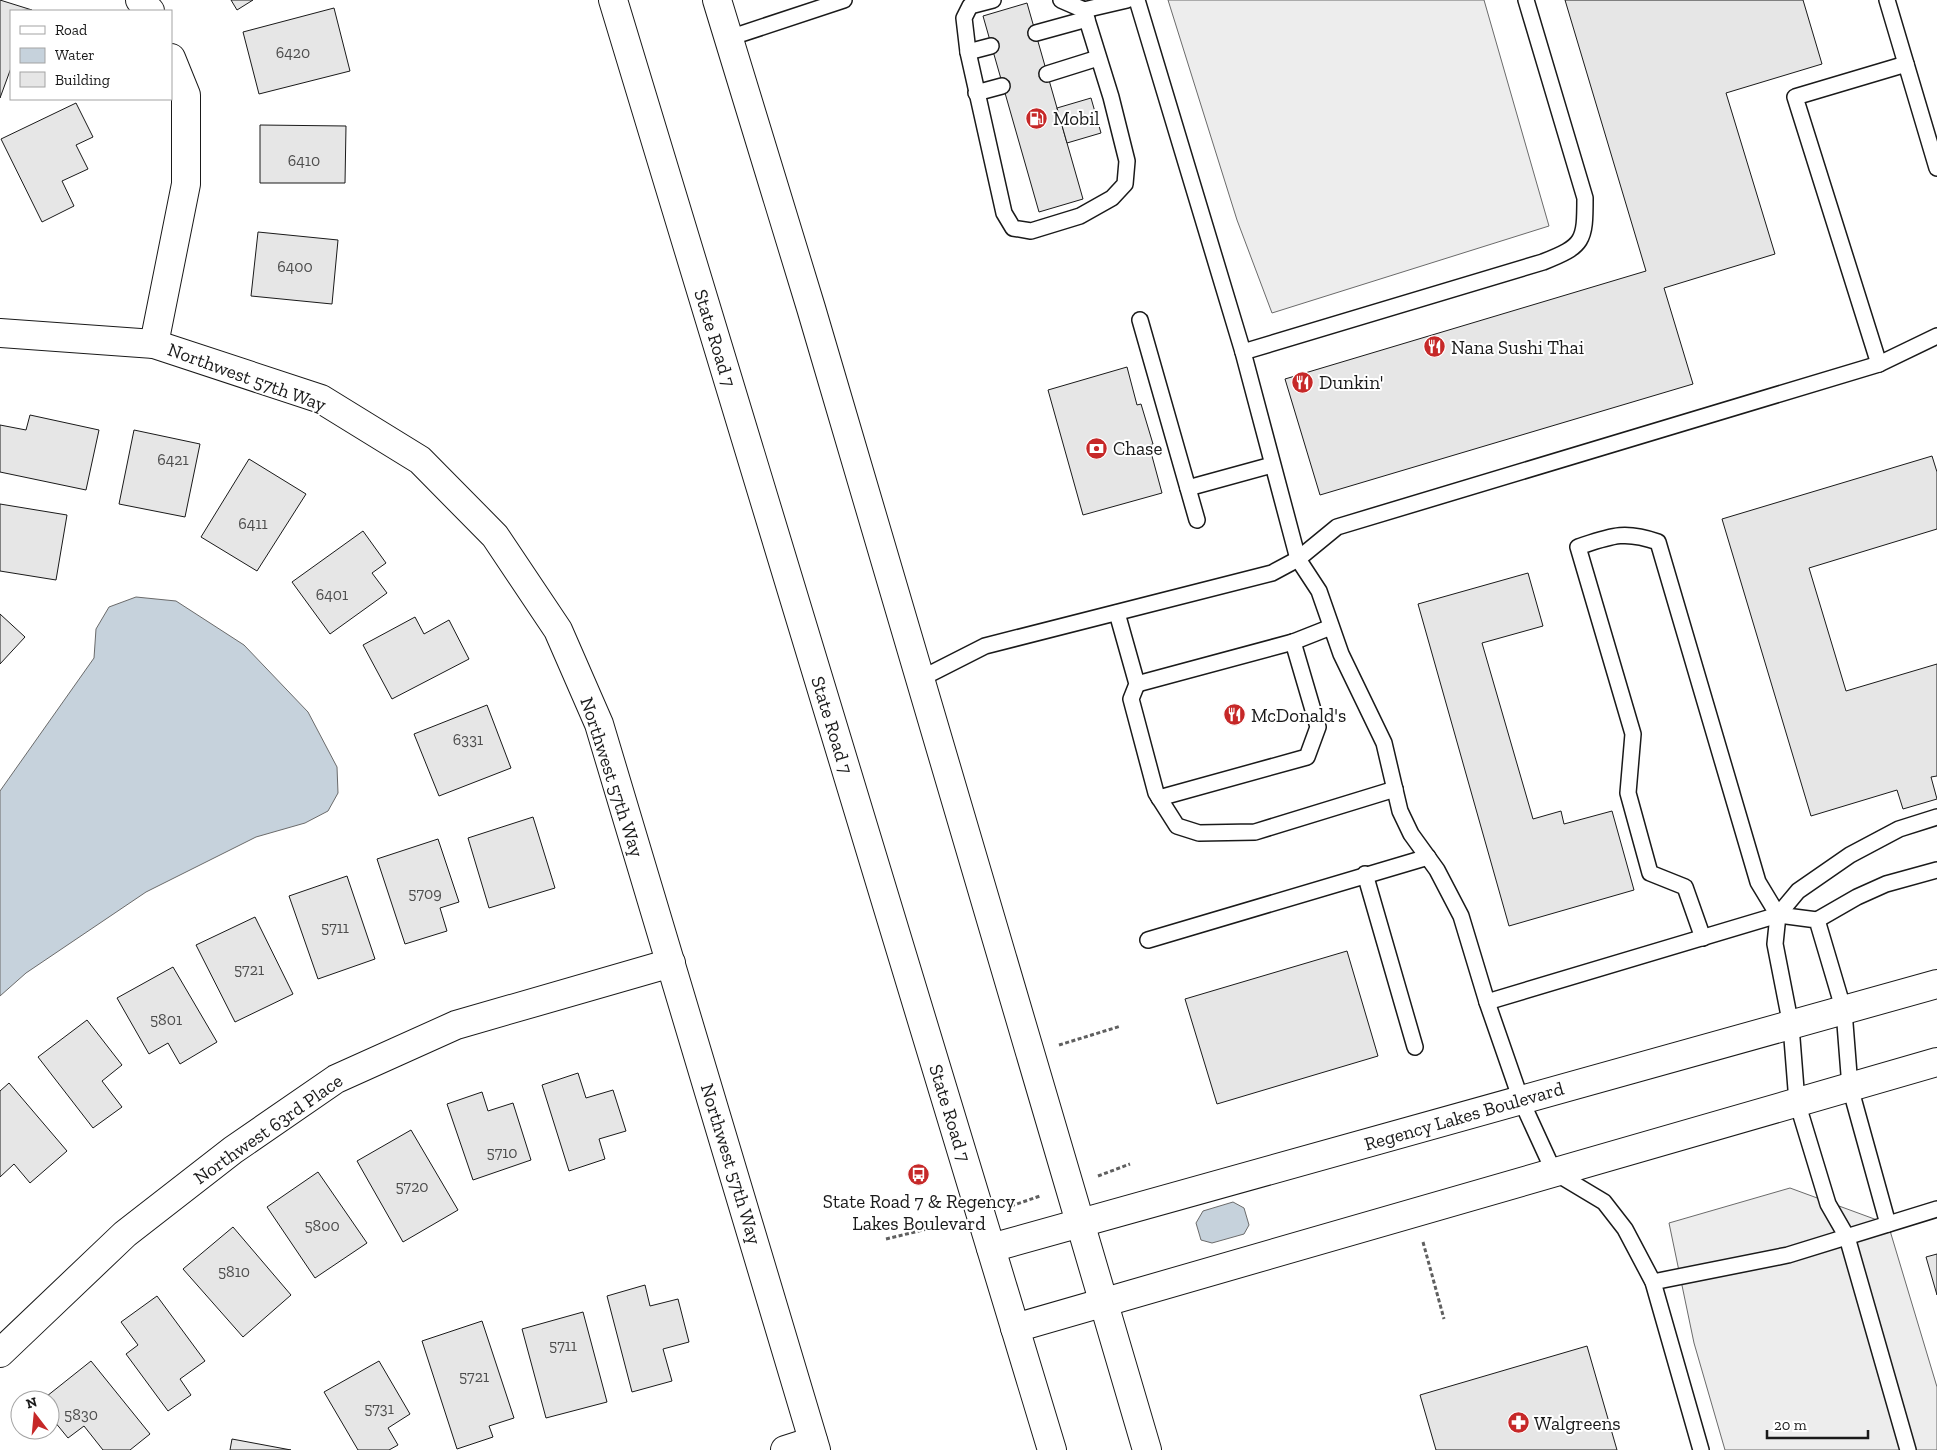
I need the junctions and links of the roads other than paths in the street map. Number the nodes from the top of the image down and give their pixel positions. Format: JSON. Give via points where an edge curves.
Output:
{"nodes":[{"id":1,"x":140,"y":0,"type":"edge"},
{"id":2,"x":613,"y":0,"type":"edge"},
{"id":3,"x":717,"y":0,"type":"edge"},
{"id":4,"x":844,"y":0,"type":"edge"},
{"id":5,"x":958,"y":0,"type":"edge"},
{"id":6,"x":993,"y":0,"type":"edge"},
{"id":7,"x":1060,"y":0,"type":"edge"},
{"id":8,"x":1127,"y":0,"type":"edge"},
{"id":9,"x":1137,"y":0,"type":"edge"},
{"id":10,"x":1526,"y":0,"type":"edge"},
{"id":11,"x":1887,"y":0,"type":"edge"},
{"id":12,"x":149,"y":10,"type":"edge"},
{"id":13,"x":1085,"y":15,"type":"junction"},
{"id":14,"x":964,"y":18,"type":"junction"},
{"id":15,"x":1036,"y":33,"type":"dead end"},
{"id":16,"x":729,"y":38,"type":"junction"},
{"id":17,"x":991,"y":46,"type":"dead end"},
{"id":18,"x":968,"y":52,"type":"junction"},
{"id":19,"x":1098,"y":58,"type":"junction"},
{"id":20,"x":172,"y":60,"type":"edge"},
{"id":21,"x":1906,"y":64,"type":"junction"},
{"id":22,"x":1047,"y":74,"type":"dead end"},
{"id":23,"x":1002,"y":86,"type":"dead end"},
{"id":24,"x":976,"y":93,"type":"junction"},
{"id":25,"x":1937,"y":168,"type":"edge"},
{"id":26,"x":1140,"y":320,"type":"dead end"},
{"id":27,"x":0,"y":332,"type":"edge"},
{"id":28,"x":1937,"y":336,"type":"edge"},
{"id":29,"x":154,"y":344,"type":"junction"},
{"id":30,"x":1243,"y":352,"type":"junction"},
{"id":31,"x":1879,"y":364,"type":"junction"},
{"id":32,"x":1272,"y":465,"type":"junction"},
{"id":33,"x":1188,"y":488,"type":"junction"},
{"id":34,"x":1197,"y":520,"type":"dead end"},
{"id":35,"x":1298,"y":559,"type":"junction"},
{"id":36,"x":1117,"y":613,"type":"junction"},
{"id":37,"x":1331,"y":627,"type":"junction"},
{"id":38,"x":1293,"y":642,"type":"junction"},
{"id":39,"x":920,"y":679,"type":"junction"},
{"id":40,"x":1137,"y":684,"type":"junction"},
{"id":41,"x":1395,"y":789,"type":"junction"},
{"id":42,"x":1159,"y":798,"type":"junction"},
{"id":43,"x":1937,"y":817,"type":"edge"},
{"id":44,"x":1428,"y":857,"type":"junction"},
{"id":45,"x":1937,"y":870,"type":"edge"},
{"id":46,"x":1365,"y":874,"type":"junction"},
{"id":47,"x":1778,"y":915,"type":"junction"},
{"id":48,"x":1817,"y":920,"type":"junction"},
{"id":49,"x":1703,"y":938,"type":"junction"},
{"id":50,"x":1148,"y":940,"type":"dead end"},
{"id":51,"x":671,"y":963,"type":"junction"},
{"id":52,"x":1937,"y":984,"type":"edge"},
{"id":53,"x":1487,"y":1002,"type":"junction"},
{"id":54,"x":1844,"y":1011,"type":"junction"},
{"id":55,"x":1791,"y":1026,"type":"junction"},
{"id":56,"x":1415,"y":1047,"type":"dead end"},
{"id":57,"x":1937,"y":1062,"type":"edge"},
{"id":58,"x":1850,"y":1087,"type":"junction"},
{"id":59,"x":1521,"y":1100,"type":"junction"},
{"id":60,"x":1797,"y":1102,"type":"junction"},
{"id":61,"x":1554,"y":1172,"type":"junction"},
{"id":62,"x":1937,"y":1209,"type":"edge"},
{"id":63,"x":1080,"y":1223,"type":"junction"},
{"id":64,"x":1888,"y":1224,"type":"junction"},
{"id":65,"x":1846,"y":1237,"type":"junction"},
{"id":66,"x":991,"y":1248,"type":"junction"},
{"id":67,"x":1653,"y":1282,"type":"junction"},
{"id":68,"x":1104,"y":1302,"type":"junction"},
{"id":69,"x":1015,"y":1328,"type":"junction"},
{"id":70,"x":0,"y":1353,"type":"edge"},
{"id":71,"x":815,"y":1446,"type":"edge"},
{"id":72,"x":784,"y":1450,"type":"edge"},
{"id":73,"x":1052,"y":1450,"type":"edge"},
{"id":74,"x":1147,"y":1450,"type":"edge"},
{"id":75,"x":1702,"y":1450,"type":"edge"},
{"id":76,"x":1908,"y":1450,"type":"edge"}],
"edges":[{"from":1,"to":12,"type":"street"},
{"from":2,"to":66,"type":"street","name":"State Road 7"},
{"from":3,"to":16,"type":"street"},
{"from":4,"to":16,"type":"lane"},
{"from":5,"to":14,"type":"lane"},
{"from":6,"to":14,"type":"lane","via":[[970,6]]},
{"from":7,"to":13,"type":"lane"},
{"from":8,"to":13,"type":"lane"},
{"from":9,"to":30,"type":"lane"},
{"from":10,"to":30,"type":"lane","via":[[1585,198],[1585,227],[1570,252]]},
{"from":11,"to":21,"type":"lane"},
{"from":13,"to":15,"type":"lane"},
{"from":13,"to":19,"type":"lane"},
{"from":14,"to":18,"type":"lane"},
{"from":16,"to":39,"type":"street"},
{"from":17,"to":18,"type":"lane"},
{"from":18,"to":24,"type":"lane"},
{"from":19,"to":22,"type":"lane"},
{"from":19,"to":24,"type":"lane","via":[[1127,161],[1125,184],[1112,198],[1080,216],[1031,231],[1013,228],[1004,213]]},
{"from":20,"to":29,"type":"street","via":[[186,95],[186,184]]},
{"from":21,"to":25,"type":"lane"},
{"from":21,"to":31,"type":"lane","via":[[1795,97]]},
{"from":23,"to":24,"type":"lane"},
{"from":26,"to":33,"type":"lane"},
{"from":27,"to":29,"type":"street","name":"Northwest 57th Way"},
{"from":28,"to":31,"type":"lane"},
{"from":29,"to":51,"type":"street","name":"Northwest 57th Way","via":[[321,399],[420,460],[495,536],[558,630],[599,724]]},
{"from":30,"to":32,"type":"lane"},
{"from":31,"to":35,"type":"lane","via":[[1337,528]]},
{"from":32,"to":33,"type":"lane"},
{"from":32,"to":35,"type":"lane"},
{"from":33,"to":34,"type":"lane"},
{"from":35,"to":36,"type":"lane","via":[[1272,573]]},
{"from":35,"to":37,"type":"lane","via":[[1319,591]]},
{"from":36,"to":39,"type":"lane","via":[[985,646]]},
{"from":36,"to":40,"type":"lane"},
{"from":37,"to":38,"type":"lane"},
{"from":37,"to":41,"type":"lane","via":[[1384,743]]},
{"from":38,"to":40,"type":"lane"},
{"from":38,"to":42,"type":"lane","via":[[1318,727],[1306,757]]},
{"from":39,"to":63,"type":"street"},
{"from":40,"to":42,"type":"lane","via":[[1131,699]]},
{"from":41,"to":42,"type":"lane","via":[[1255,832],[1199,833],[1177,826]]},
{"from":41,"to":44,"type":"lane","via":[[1400,811],[1411,834]]},
{"from":43,"to":47,"type":"lane","via":[[1899,829],[1850,854],[1798,891]]},
{"from":44,"to":46,"type":"lane"},
{"from":44,"to":53,"type":"lane","via":[[1462,916]]},
{"from":45,"to":48,"type":"lane","via":[[1886,884]]},
{"from":46,"to":50,"type":"lane"},
{"from":46,"to":56,"type":"lane"},
{"from":47,"to":48,"type":"lane"},
{"from":47,"to":49,"type":"lane"},
{"from":47,"to":49,"type":"lane","via":[[1758,882],[1658,542],[1637,534],[1614,535],[1578,547],[1633,734],[1628,793],[1650,873],[1686,887]]},
{"from":47,"to":55,"type":"lane","via":[[1776,944]]},
{"from":48,"to":54,"type":"lane"},
{"from":49,"to":53,"type":"lane"},
{"from":51,"to":70,"type":"street","name":"Northwest 63rd Place","via":[[456,1025],[336,1078],[233,1150],[125,1234]]},
{"from":51,"to":71,"type":"street","name":"Northwest 57th Way"},
{"from":52,"to":54,"type":"street","name":"Regency Lakes Boulevard"},
{"from":53,"to":59,"type":"lane"},
{"from":54,"to":55,"type":"street","name":"Regency Lakes Boulevard"},
{"from":54,"to":58,"type":"lane"},
{"from":55,"to":59,"type":"street","name":"Regency Lakes Boulevard"},
{"from":55,"to":60,"type":"lane"},
{"from":57,"to":58,"type":"street"},
{"from":58,"to":60,"type":"street"},
{"from":58,"to":64,"type":"lane"},
{"from":59,"to":61,"type":"lane"},
{"from":59,"to":63,"type":"street","name":"Regency Lakes Boulevard"},
{"from":60,"to":61,"type":"street"},
{"from":60,"to":65,"type":"lane","via":[[1828,1204]]},
{"from":61,"to":67,"type":"lane","via":[[1604,1202],[1625,1230]]},
{"from":61,"to":68,"type":"street"},
{"from":62,"to":64,"type":"lane"},
{"from":63,"to":66,"type":"street","name":"Regency Lakes Boulevard"},
{"from":63,"to":68,"type":"street"},
{"from":64,"to":65,"type":"lane"},
{"from":65,"to":67,"type":"lane","via":[[1788,1255]]},
{"from":65,"to":76,"type":"lane"},
{"from":66,"to":69,"type":"street","name":"State Road 7"},
{"from":67,"to":75,"type":"lane"},
{"from":68,"to":69,"type":"street"},
{"from":68,"to":74,"type":"street"},
{"from":69,"to":73,"type":"street","name":"State Road 7"},
{"from":71,"to":72,"type":"street"}]}
